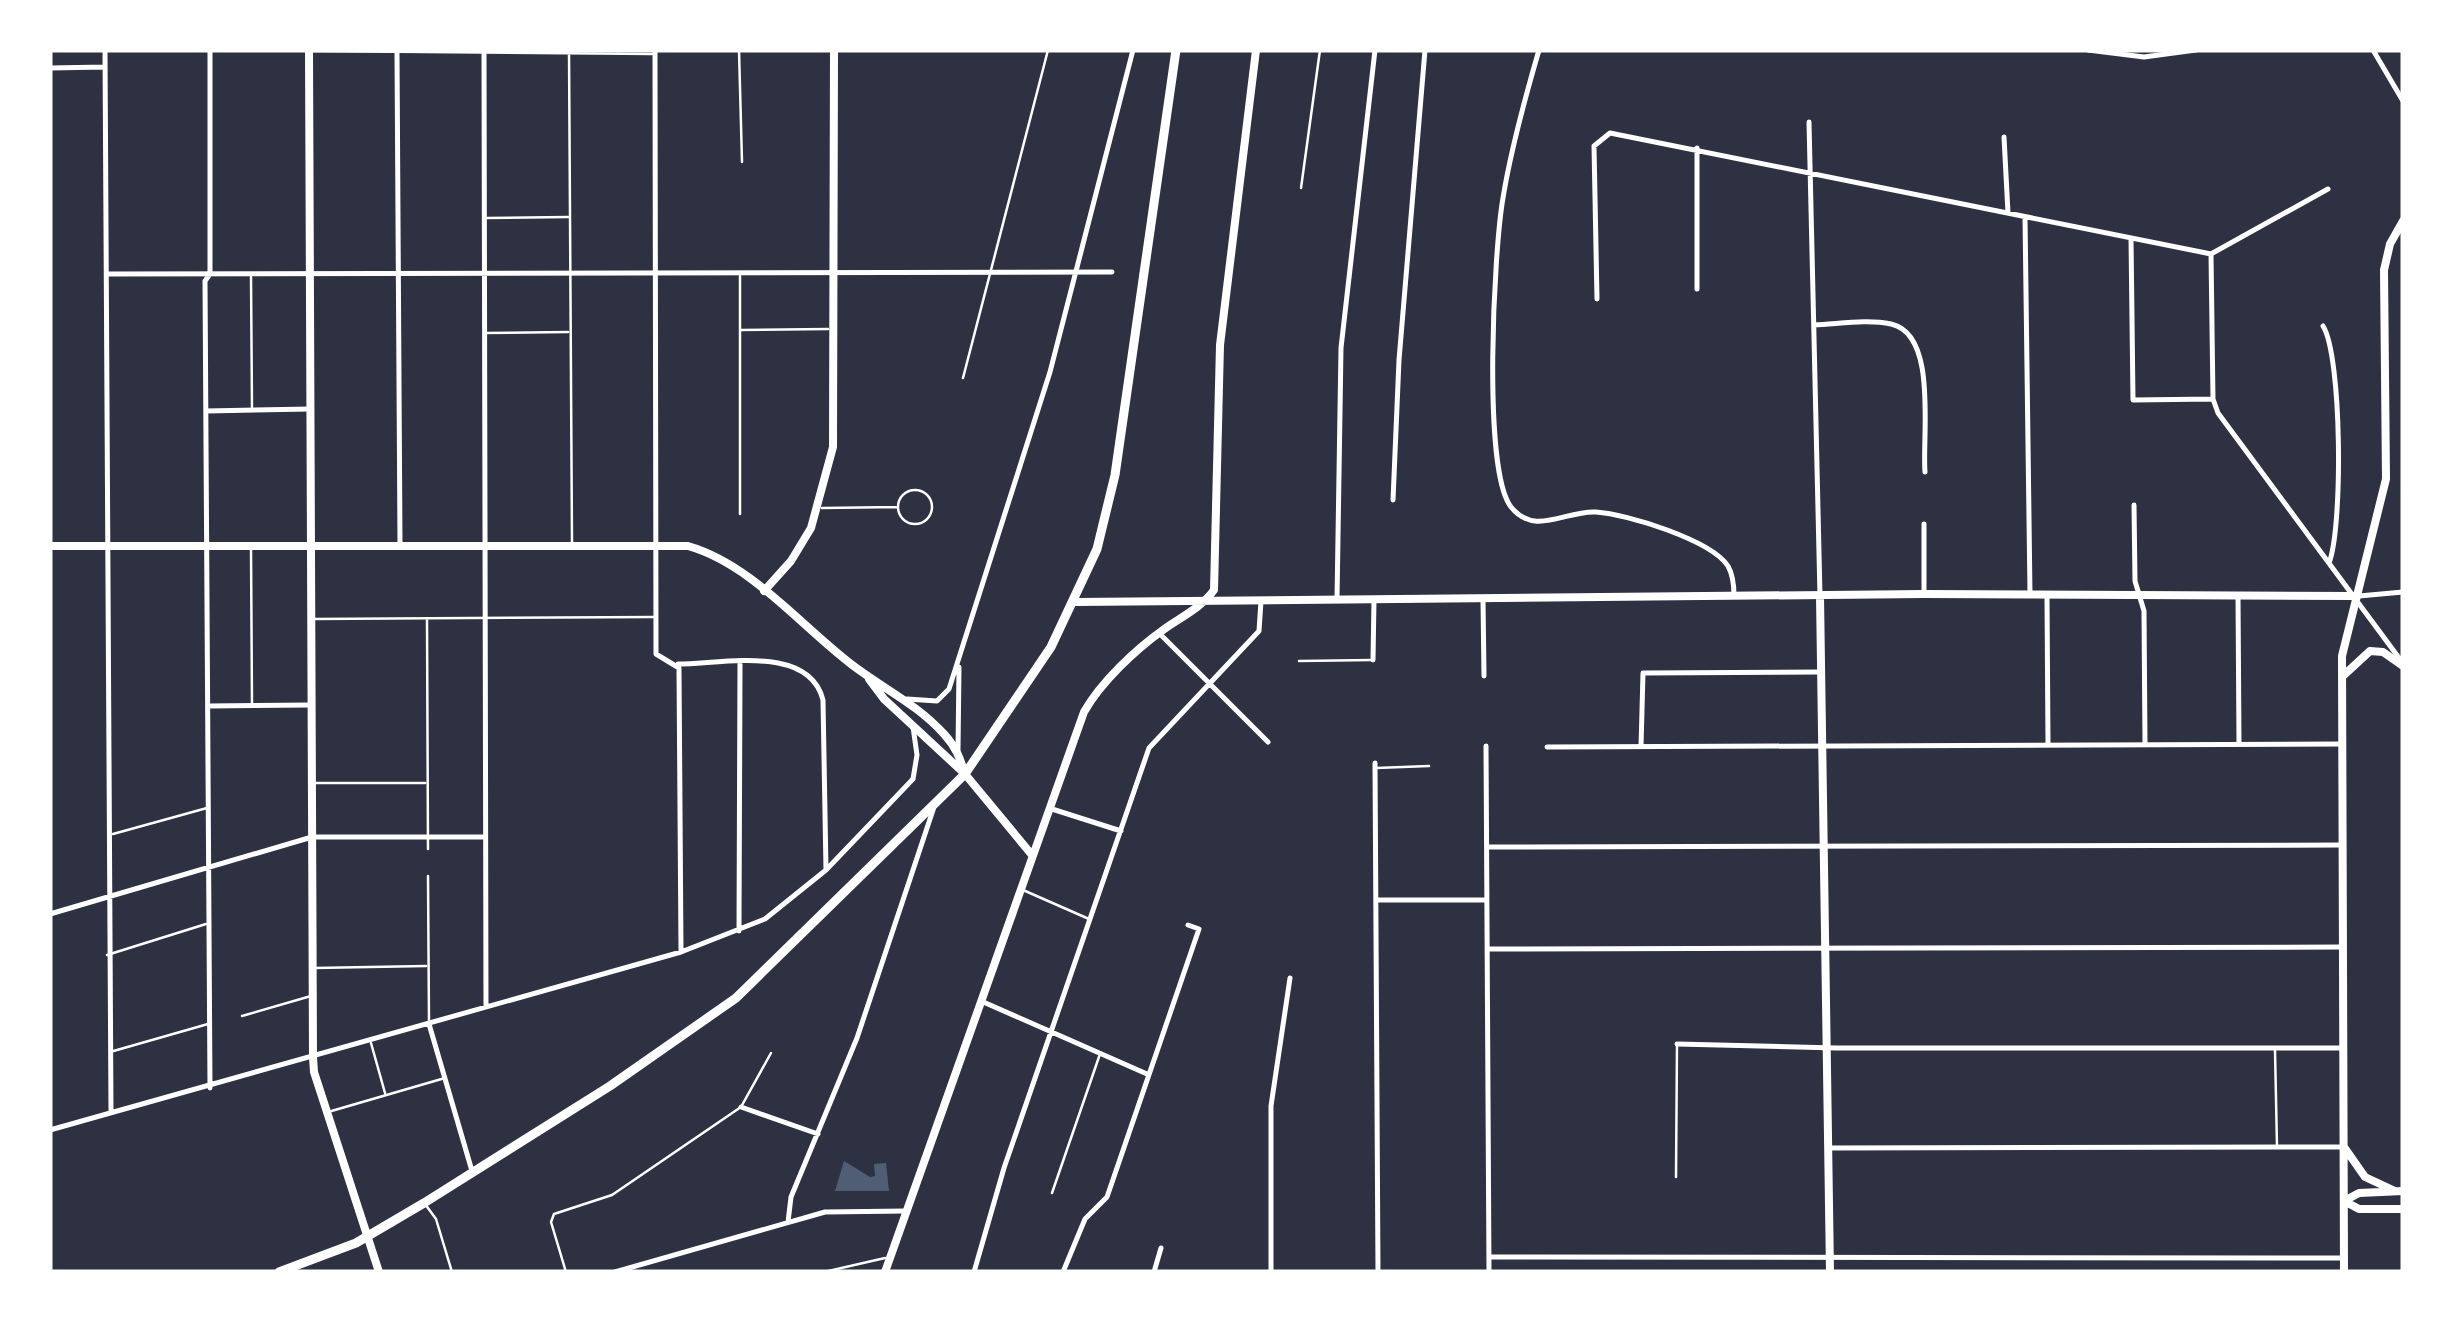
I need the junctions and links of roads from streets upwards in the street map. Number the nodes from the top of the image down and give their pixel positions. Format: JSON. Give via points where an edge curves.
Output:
{"nodes":[{"id":1,"x":105,"y":50,"type":"edge"},
{"id":2,"x":210,"y":50,"type":"edge"},
{"id":3,"x":834,"y":50,"type":"edge"},
{"id":4,"x":1133,"y":50,"type":"edge"},
{"id":5,"x":1176,"y":50,"type":"edge"},
{"id":6,"x":1256,"y":50,"type":"edge"},
{"id":7,"x":1374,"y":50,"type":"edge"},
{"id":8,"x":1425,"y":50,"type":"edge"},
{"id":9,"x":1540,"y":50,"type":"edge"},
{"id":10,"x":2088,"y":50,"type":"edge"},
{"id":11,"x":2196,"y":50,"type":"edge"},
{"id":12,"x":2372,"y":50,"type":"edge"},
{"id":13,"x":309,"y":51,"type":"edge"},
{"id":14,"x":484,"y":51,"type":"edge"},
{"id":15,"x":655,"y":52,"type":"edge"},
{"id":16,"x":398,"y":53,"type":"road end"},
{"id":17,"x":105,"y":67,"type":"junction"},
{"id":18,"x":50,"y":68,"type":"edge"},
{"id":19,"x":2403,"y":102,"type":"edge"},
{"id":20,"x":1809,"y":122,"type":"dead end"},
{"id":21,"x":2004,"y":137,"type":"dead end"},
{"id":22,"x":1697,"y":148,"type":"junction"},
{"id":23,"x":1811,"y":172,"type":"junction"},
{"id":24,"x":2328,"y":189,"type":"dead end"},
{"id":25,"x":2008,"y":214,"type":"junction"},
{"id":26,"x":2025,"y":217,"type":"junction"},
{"id":27,"x":2403,"y":222,"type":"edge"},
{"id":28,"x":2131,"y":238,"type":"junction"},
{"id":29,"x":2211,"y":254,"type":"junction"},
{"id":30,"x":1076,"y":271,"type":"junction"},
{"id":31,"x":835,"y":272,"type":"junction"},
{"id":32,"x":1112,"y":272,"type":"dead end"},
{"id":33,"x":655,"y":273,"type":"junction"},
{"id":34,"x":107,"y":274,"type":"junction"},
{"id":35,"x":210,"y":274,"type":"junction"},
{"id":36,"x":310,"y":274,"type":"junction"},
{"id":37,"x":400,"y":275,"type":"junction"},
{"id":38,"x":484,"y":275,"type":"junction"},
{"id":39,"x":1697,"y":289,"type":"dead end"},
{"id":40,"x":1597,"y":298,"type":"dead end"},
{"id":41,"x":1814,"y":325,"type":"junction"},
{"id":42,"x":2324,"y":326,"type":"dead end"},
{"id":43,"x":2213,"y":399,"type":"junction"},
{"id":44,"x":311,"y":409,"type":"junction"},
{"id":45,"x":206,"y":410,"type":"junction"},
{"id":46,"x":1925,"y":472,"type":"dead end"},
{"id":47,"x":1394,"y":500,"type":"dead end"},
{"id":48,"x":2134,"y":506,"type":"dead end"},
{"id":49,"x":1924,"y":524,"type":"dead end"},
{"id":50,"x":655,"y":544,"type":"junction"},
{"id":51,"x":484,"y":545,"type":"junction"},
{"id":52,"x":50,"y":546,"type":"edge"},
{"id":53,"x":106,"y":546,"type":"junction"},
{"id":54,"x":207,"y":546,"type":"junction"},
{"id":55,"x":310,"y":546,"type":"junction"},
{"id":56,"x":400,"y":546,"type":"junction"},
{"id":57,"x":2330,"y":563,"type":"junction"},
{"id":58,"x":764,"y":592,"type":"junction"},
{"id":59,"x":2403,"y":592,"type":"edge"},
{"id":60,"x":1924,"y":594,"type":"junction"},
{"id":61,"x":2030,"y":595,"type":"junction"},
{"id":62,"x":2138,"y":595,"type":"junction"},
{"id":63,"x":2238,"y":595,"type":"junction"},
{"id":64,"x":1483,"y":596,"type":"junction"},
{"id":65,"x":1734,"y":596,"type":"junction"},
{"id":66,"x":1820,"y":596,"type":"junction"},
{"id":67,"x":2047,"y":596,"type":"junction"},
{"id":68,"x":2356,"y":596,"type":"junction"},
{"id":69,"x":1336,"y":600,"type":"junction"},
{"id":70,"x":1374,"y":600,"type":"junction"},
{"id":71,"x":1205,"y":601,"type":"junction"},
{"id":72,"x":1261,"y":601,"type":"junction"},
{"id":73,"x":1076,"y":602,"type":"junction"},
{"id":74,"x":1159,"y":632,"type":"junction"},
{"id":75,"x":959,"y":658,"type":"junction"},
{"id":76,"x":1373,"y":660,"type":"road end"},
{"id":77,"x":678,"y":664,"type":"junction"},
{"id":78,"x":740,"y":664,"type":"junction"},
{"id":79,"x":2403,"y":665,"type":"edge"},
{"id":80,"x":1821,"y":672,"type":"junction"},
{"id":81,"x":867,"y":676,"type":"junction"},
{"id":82,"x":1484,"y":676,"type":"dead end"},
{"id":83,"x":2342,"y":679,"type":"junction"},
{"id":84,"x":1210,"y":684,"type":"junction"},
{"id":85,"x":904,"y":698,"type":"junction"},
{"id":86,"x":208,"y":706,"type":"junction"},
{"id":87,"x":312,"y":706,"type":"junction"},
{"id":88,"x":912,"y":724,"type":"junction"},
{"id":89,"x":1268,"y":742,"type":"dead end"},
{"id":90,"x":2239,"y":744,"type":"junction"},
{"id":91,"x":2342,"y":744,"type":"junction"},
{"id":92,"x":2048,"y":745,"type":"junction"},
{"id":93,"x":2145,"y":745,"type":"junction"},
{"id":94,"x":1486,"y":746,"type":"dead end"},
{"id":95,"x":1641,"y":746,"type":"junction"},
{"id":96,"x":1822,"y":746,"type":"junction"},
{"id":97,"x":1546,"y":747,"type":"dead end"},
{"id":98,"x":958,"y":751,"type":"junction"},
{"id":99,"x":1375,"y":766,"type":"road end"},
{"id":100,"x":965,"y":774,"type":"junction"},
{"id":101,"x":936,"y":802,"type":"junction"},
{"id":102,"x":1052,"y":809,"type":"junction"},
{"id":103,"x":1122,"y":831,"type":"junction"},
{"id":104,"x":312,"y":837,"type":"junction"},
{"id":105,"x":484,"y":837,"type":"junction"},
{"id":106,"x":2342,"y":846,"type":"junction"},
{"id":107,"x":1487,"y":847,"type":"junction"},
{"id":108,"x":1822,"y":848,"type":"junction"},
{"id":109,"x":1032,"y":855,"type":"junction"},
{"id":110,"x":210,"y":867,"type":"junction"},
{"id":111,"x":826,"y":870,"type":"junction"},
{"id":112,"x":108,"y":898,"type":"junction"},
{"id":113,"x":1376,"y":900,"type":"junction"},
{"id":114,"x":1486,"y":900,"type":"junction"},
{"id":115,"x":50,"y":914,"type":"edge"},
{"id":116,"x":1188,"y":925,"type":"dead end"},
{"id":117,"x":739,"y":931,"type":"junction"},
{"id":118,"x":1823,"y":948,"type":"junction"},
{"id":119,"x":2342,"y":948,"type":"junction"},
{"id":120,"x":1488,"y":949,"type":"junction"},
{"id":121,"x":681,"y":952,"type":"junction"},
{"id":122,"x":1290,"y":978,"type":"dead end"},
{"id":123,"x":978,"y":1000,"type":"junction"},
{"id":124,"x":486,"y":1006,"type":"junction"},
{"id":125,"x":429,"y":1024,"type":"junction"},
{"id":126,"x":1050,"y":1032,"type":"junction"},
{"id":127,"x":1677,"y":1044,"type":"road end"},
{"id":128,"x":1824,"y":1048,"type":"junction"},
{"id":129,"x":2344,"y":1048,"type":"junction"},
{"id":130,"x":313,"y":1056,"type":"junction"},
{"id":131,"x":1147,"y":1074,"type":"junction"},
{"id":132,"x":210,"y":1088,"type":"junction"},
{"id":133,"x":741,"y":1107,"type":"road end"},
{"id":134,"x":111,"y":1113,"type":"junction"},
{"id":135,"x":50,"y":1130,"type":"edge"},
{"id":136,"x":818,"y":1134,"type":"junction"},
{"id":137,"x":1826,"y":1148,"type":"junction"},
{"id":138,"x":2344,"y":1148,"type":"junction"},
{"id":139,"x":472,"y":1171,"type":"junction"},
{"id":140,"x":2399,"y":1191,"type":"edge"},
{"id":141,"x":2344,"y":1202,"type":"junction"},
{"id":142,"x":2403,"y":1209,"type":"edge"},
{"id":143,"x":906,"y":1212,"type":"junction"},
{"id":144,"x":788,"y":1222,"type":"junction"},
{"id":145,"x":366,"y":1238,"type":"junction"},
{"id":146,"x":1161,"y":1248,"type":"dead end"},
{"id":147,"x":1490,"y":1258,"type":"junction"},
{"id":148,"x":2344,"y":1258,"type":"junction"},
{"id":149,"x":1828,"y":1259,"type":"junction"},
{"id":150,"x":279,"y":1272,"type":"edge"},
{"id":151,"x":379,"y":1272,"type":"edge"},
{"id":152,"x":615,"y":1272,"type":"edge"},
{"id":153,"x":884,"y":1272,"type":"edge"},
{"id":154,"x":974,"y":1272,"type":"edge"},
{"id":155,"x":1064,"y":1272,"type":"edge"},
{"id":156,"x":1154,"y":1272,"type":"edge"},
{"id":157,"x":1271,"y":1272,"type":"edge"},
{"id":158,"x":1378,"y":1272,"type":"edge"},
{"id":159,"x":1489,"y":1272,"type":"edge"},
{"id":160,"x":1830,"y":1272,"type":"edge"},
{"id":161,"x":2344,"y":1272,"type":"edge"}],
"edges":[{"from":1,"to":17,"type":"street"},
{"from":2,"to":35,"type":"street"},
{"from":3,"to":31,"type":"street"},
{"from":4,"to":30,"type":"street"},
{"from":5,"to":73,"type":"main road","via":[[1112,495]]},
{"from":6,"to":71,"type":"street","via":[[1220,345],[1214,590]]},
{"from":7,"to":69,"type":"street","via":[[1341,348]]},
{"from":8,"to":47,"type":"street"},
{"from":9,"to":65,"type":"street","via":[[1499,230],[1495,446],[1506,499],[1534,522],[1598,512],[1672,533],[1723,560]]},
{"from":10,"to":11,"type":"street","via":[[2144,57]]},
{"from":12,"to":19,"type":"street"},
{"from":13,"to":36,"type":"street"},
{"from":14,"to":38,"type":"street"},
{"from":15,"to":33,"type":"street"},
{"from":16,"to":37,"type":"street"},
{"from":17,"to":18,"type":"street"},
{"from":17,"to":34,"type":"street"},
{"from":20,"to":23,"type":"street"},
{"from":21,"to":25,"type":"street"},
{"from":22,"to":23,"type":"street"},
{"from":22,"to":39,"type":"street"},
{"from":22,"to":40,"type":"street","via":[[1610,133],[1594,146]]},
{"from":23,"to":25,"type":"street"},
{"from":23,"to":41,"type":"street"},
{"from":24,"to":29,"type":"street"},
{"from":25,"to":26,"type":"street"},
{"from":26,"to":28,"type":"street"},
{"from":26,"to":61,"type":"street"},
{"from":27,"to":68,"type":"street","via":[[2384,270],[2386,480]]},
{"from":28,"to":29,"type":"street"},
{"from":28,"to":43,"type":"street","via":[[2133,400]]},
{"from":29,"to":43,"type":"street"},
{"from":30,"to":31,"type":"street"},
{"from":30,"to":32,"type":"street"},
{"from":30,"to":75,"type":"street"},
{"from":31,"to":33,"type":"street"},
{"from":31,"to":58,"type":"street","via":[[834,447],[820,508],[791,561]]},
{"from":33,"to":38,"type":"street"},
{"from":33,"to":50,"type":"street"},
{"from":34,"to":35,"type":"street"},
{"from":34,"to":53,"type":"street"},
{"from":35,"to":36,"type":"street"},
{"from":35,"to":45,"type":"street"},
{"from":36,"to":37,"type":"street"},
{"from":36,"to":44,"type":"street"},
{"from":37,"to":38,"type":"street"},
{"from":37,"to":56,"type":"street"},
{"from":38,"to":51,"type":"street"},
{"from":41,"to":46,"type":"street","via":[[1881,323],[1913,336],[1921,354]]},
{"from":41,"to":66,"type":"street"},
{"from":42,"to":57,"type":"street","via":[[2335,372],[2338,527]]},
{"from":43,"to":57,"type":"street"},
{"from":44,"to":45,"type":"street"},
{"from":44,"to":55,"type":"street"},
{"from":45,"to":54,"type":"street"},
{"from":48,"to":62,"type":"street"},
{"from":49,"to":60,"type":"street"},
{"from":50,"to":51,"type":"street"},
{"from":50,"to":58,"type":"street","via":[[719,557]]},
{"from":50,"to":77,"type":"street","via":[[656,654]]},
{"from":51,"to":56,"type":"street"},
{"from":51,"to":105,"type":"street"},
{"from":52,"to":53,"type":"street"},
{"from":53,"to":54,"type":"street"},
{"from":53,"to":112,"type":"street"},
{"from":54,"to":55,"type":"street"},
{"from":54,"to":86,"type":"street"},
{"from":55,"to":56,"type":"street"},
{"from":55,"to":87,"type":"street"},
{"from":57,"to":68,"type":"street"},
{"from":58,"to":81,"type":"street"},
{"from":59,"to":68,"type":"street"},
{"from":60,"to":61,"type":"street"},
{"from":60,"to":66,"type":"street"},
{"from":61,"to":67,"type":"street"},
{"from":62,"to":63,"type":"street"},
{"from":62,"to":67,"type":"street"},
{"from":62,"to":93,"type":"street","via":[[2144,610]]},
{"from":63,"to":68,"type":"street"},
{"from":63,"to":90,"type":"street"},
{"from":64,"to":65,"type":"street"},
{"from":64,"to":70,"type":"street"},
{"from":64,"to":82,"type":"street"},
{"from":65,"to":66,"type":"street"},
{"from":66,"to":80,"type":"street"},
{"from":67,"to":92,"type":"street"},
{"from":68,"to":79,"type":"street"},
{"from":68,"to":83,"type":"street"},
{"from":69,"to":70,"type":"street"},
{"from":69,"to":72,"type":"street"},
{"from":70,"to":76,"type":"street"},
{"from":71,"to":72,"type":"street"},
{"from":71,"to":73,"type":"street"},
{"from":71,"to":74,"type":"street"},
{"from":72,"to":84,"type":"street","via":[[1258,631]]},
{"from":73,"to":100,"type":"main road"},
{"from":74,"to":84,"type":"street"},
{"from":74,"to":102,"type":"street","via":[[1090,701]]},
{"from":75,"to":85,"type":"street","via":[[944,696],[928,703]]},
{"from":75,"to":98,"type":"street"},
{"from":77,"to":78,"type":"street"},
{"from":77,"to":121,"type":"street"},
{"from":78,"to":111,"type":"street","via":[[796,666],[821,691]]},
{"from":78,"to":117,"type":"street"},
{"from":79,"to":83,"type":"street","via":[[2370,651]]},
{"from":80,"to":95,"type":"street","via":[[1643,673]]},
{"from":80,"to":96,"type":"street"},
{"from":81,"to":85,"type":"street"},
{"from":81,"to":88,"type":"street"},
{"from":83,"to":91,"type":"street"},
{"from":84,"to":89,"type":"street"},
{"from":84,"to":103,"type":"street","via":[[1152,742]]},
{"from":85,"to":98,"type":"street"},
{"from":86,"to":87,"type":"street"},
{"from":86,"to":110,"type":"street"},
{"from":87,"to":104,"type":"street"},
{"from":88,"to":100,"type":"street"},
{"from":88,"to":111,"type":"street","via":[[914,779]]},
{"from":90,"to":91,"type":"street"},
{"from":90,"to":93,"type":"street"},
{"from":91,"to":106,"type":"street"},
{"from":92,"to":93,"type":"street"},
{"from":92,"to":96,"type":"street"},
{"from":94,"to":107,"type":"street"},
{"from":95,"to":96,"type":"street"},
{"from":95,"to":97,"type":"street"},
{"from":96,"to":108,"type":"street"},
{"from":98,"to":100,"type":"street"},
{"from":99,"to":113,"type":"street"},
{"from":100,"to":101,"type":"main road"},
{"from":100,"to":109,"type":"street"},
{"from":101,"to":136,"type":"street"},
{"from":101,"to":139,"type":"main road","via":[[736,998]]},
{"from":102,"to":103,"type":"street"},
{"from":102,"to":109,"type":"street"},
{"from":103,"to":126,"type":"street"},
{"from":104,"to":105,"type":"street"},
{"from":104,"to":110,"type":"street"},
{"from":104,"to":130,"type":"street"},
{"from":105,"to":124,"type":"street"},
{"from":106,"to":108,"type":"street"},
{"from":106,"to":119,"type":"street"},
{"from":107,"to":108,"type":"street"},
{"from":107,"to":114,"type":"street"},
{"from":108,"to":118,"type":"street"},
{"from":109,"to":123,"type":"street"},
{"from":110,"to":112,"type":"street"},
{"from":110,"to":132,"type":"street"},
{"from":111,"to":117,"type":"street","via":[[781,909]]},
{"from":112,"to":115,"type":"street"},
{"from":112,"to":134,"type":"street"},
{"from":113,"to":114,"type":"street"},
{"from":113,"to":158,"type":"street"},
{"from":114,"to":120,"type":"street"},
{"from":116,"to":131,"type":"street","via":[[1199,930]]},
{"from":117,"to":121,"type":"street"},
{"from":118,"to":119,"type":"street"},
{"from":118,"to":120,"type":"street"},
{"from":118,"to":128,"type":"street"},
{"from":119,"to":129,"type":"street"},
{"from":120,"to":147,"type":"street"},
{"from":121,"to":124,"type":"street"},
{"from":122,"to":157,"type":"street","via":[[1271,1106]]},
{"from":123,"to":126,"type":"street"},
{"from":123,"to":143,"type":"street"},
{"from":124,"to":125,"type":"street"},
{"from":125,"to":130,"type":"street"},
{"from":125,"to":139,"type":"street"},
{"from":126,"to":131,"type":"street"},
{"from":126,"to":154,"type":"street"},
{"from":127,"to":128,"type":"street"},
{"from":128,"to":129,"type":"street"},
{"from":128,"to":137,"type":"street"},
{"from":129,"to":138,"type":"street"},
{"from":130,"to":132,"type":"street"},
{"from":130,"to":145,"type":"street"},
{"from":131,"to":155,"type":"street","via":[[1107,1197],[1084,1220]]},
{"from":132,"to":134,"type":"street"},
{"from":133,"to":136,"type":"street"},
{"from":134,"to":135,"type":"street"},
{"from":136,"to":144,"type":"street","via":[[791,1197]]},
{"from":137,"to":138,"type":"street"},
{"from":137,"to":149,"type":"street"},
{"from":138,"to":140,"type":"street","via":[[2365,1177]]},
{"from":138,"to":141,"type":"street"},
{"from":139,"to":145,"type":"main road"},
{"from":140,"to":141,"type":"street","via":[[2359,1192]]},
{"from":141,"to":142,"type":"street","via":[[2359,1209]]},
{"from":141,"to":148,"type":"street"},
{"from":143,"to":144,"type":"street","via":[[840,1211]]},
{"from":143,"to":153,"type":"street"},
{"from":144,"to":152,"type":"street"},
{"from":145,"to":150,"type":"main road"},
{"from":145,"to":151,"type":"street"},
{"from":146,"to":156,"type":"street"},
{"from":147,"to":149,"type":"street"},
{"from":147,"to":159,"type":"street"},
{"from":148,"to":149,"type":"street"},
{"from":148,"to":161,"type":"street"},
{"from":149,"to":160,"type":"street"}]}
